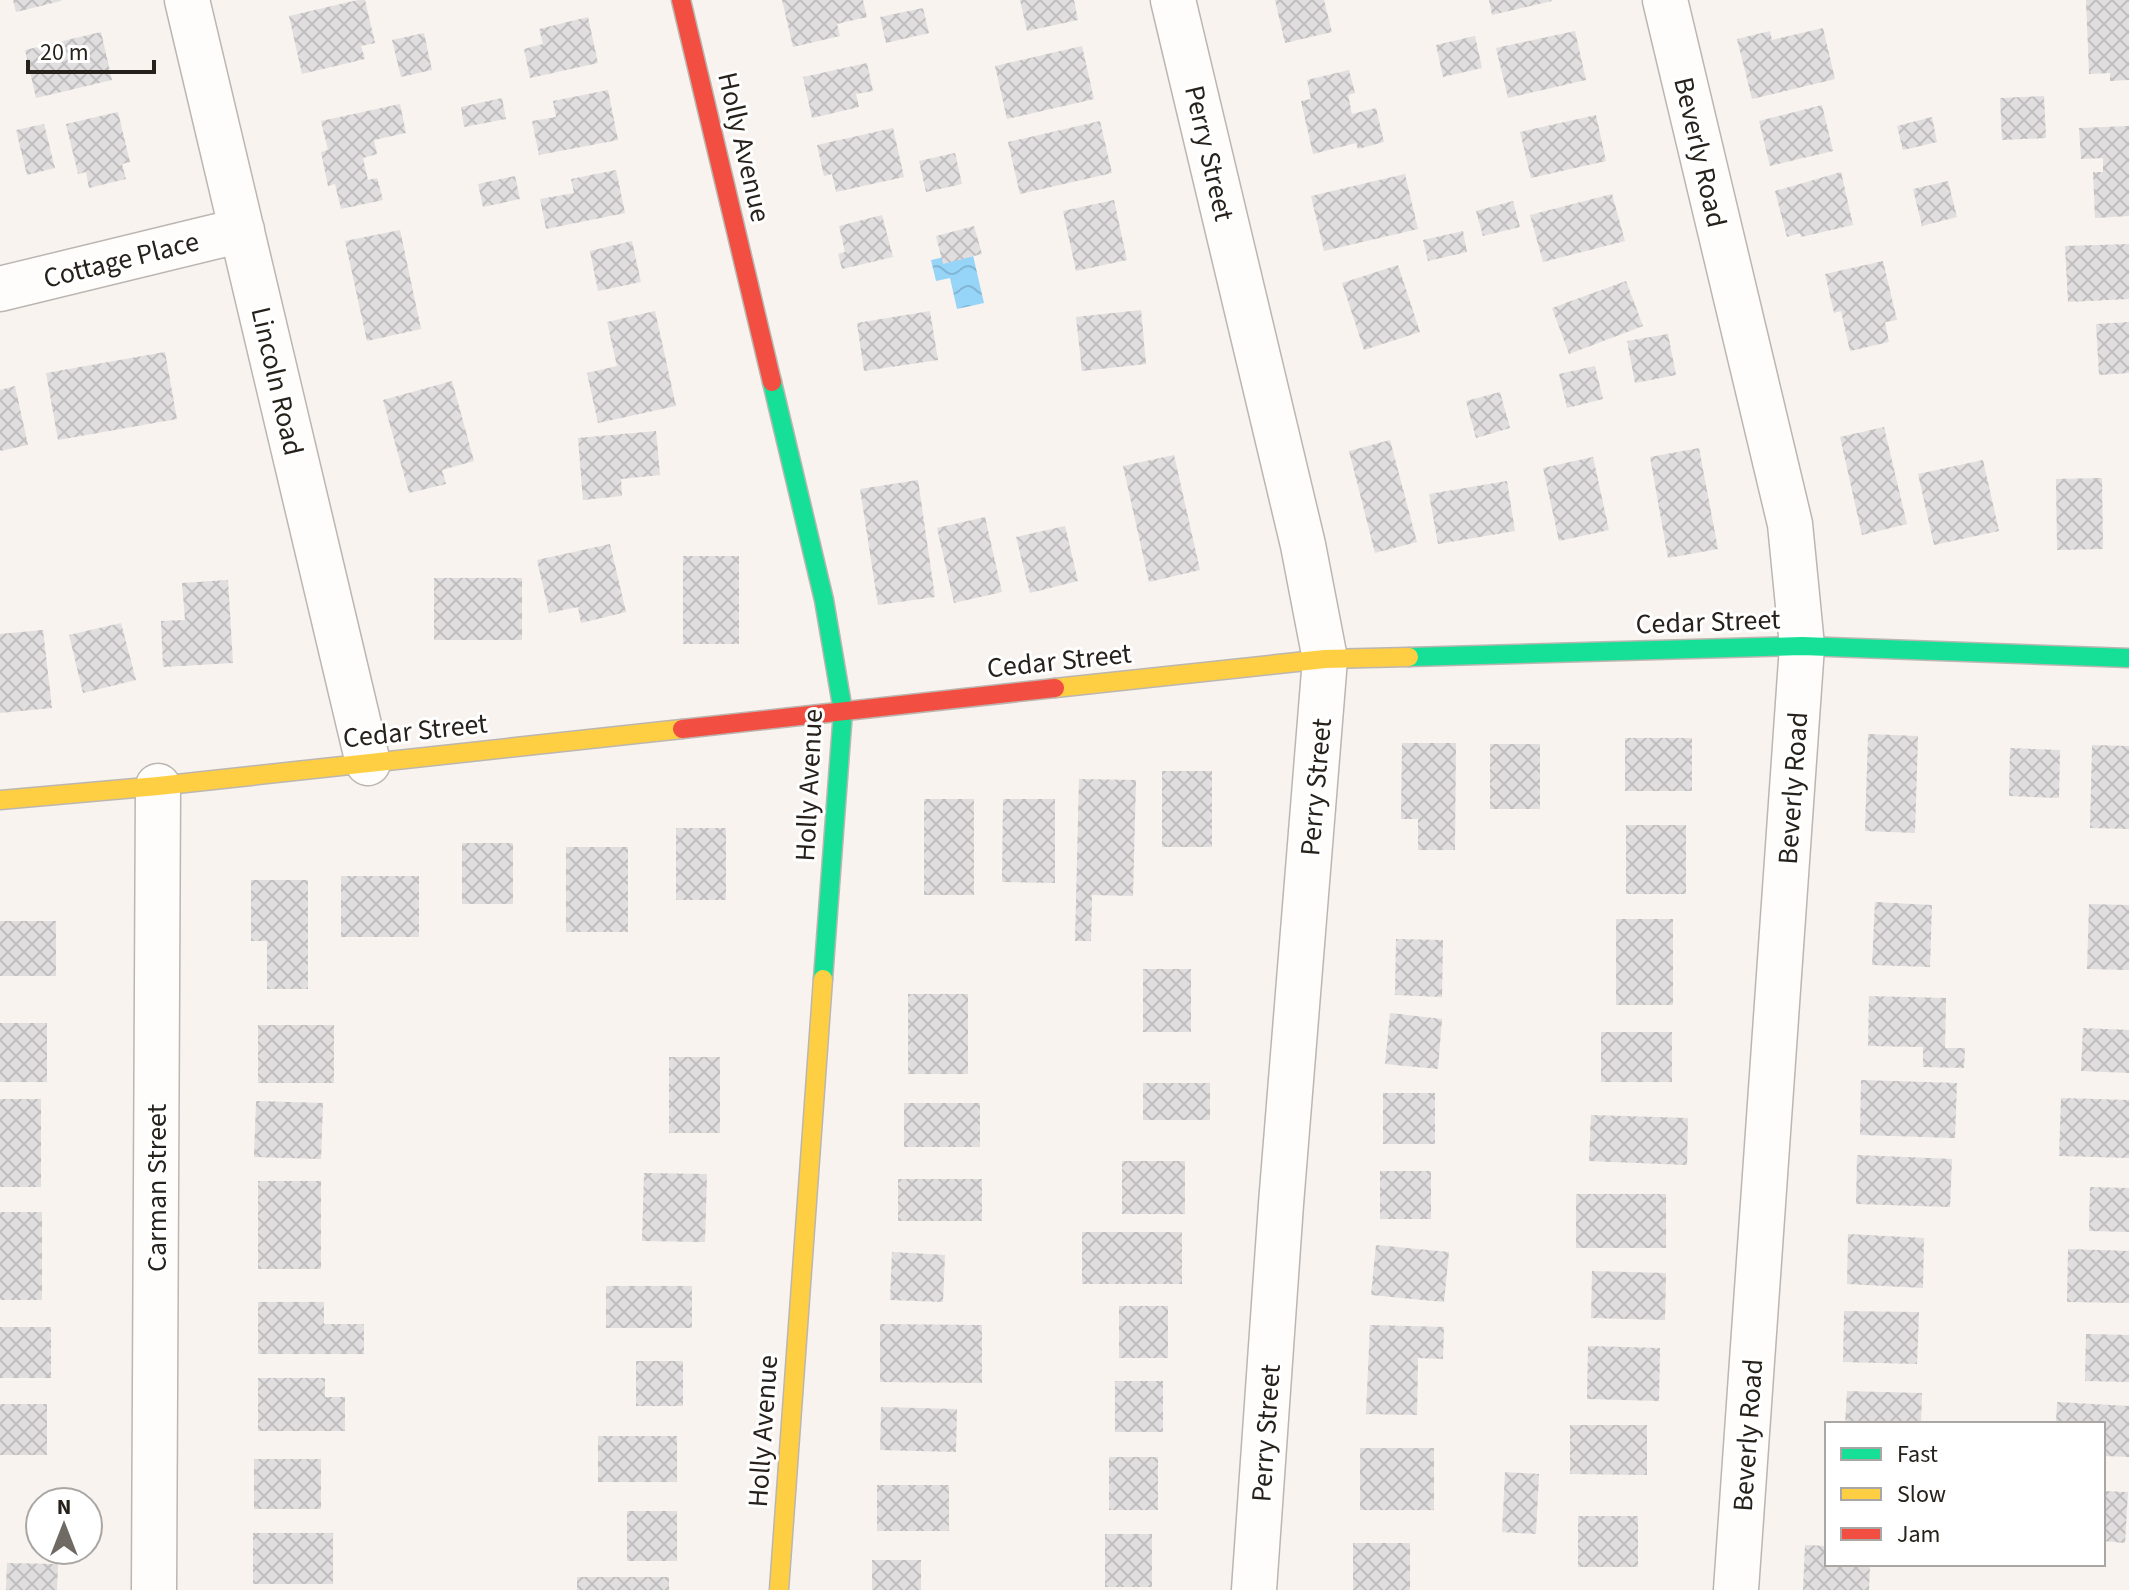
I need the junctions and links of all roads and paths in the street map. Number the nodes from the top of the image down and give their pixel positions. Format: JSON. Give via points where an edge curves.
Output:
{"nodes":[{"id":1,"x":187,"y":0,"type":"edge"},
{"id":2,"x":681,"y":0,"type":"edge"},
{"id":3,"x":1173,"y":0,"type":"edge"},
{"id":4,"x":1665,"y":0,"type":"edge"},
{"id":5,"x":242,"y":230,"type":"junction"},
{"id":6,"x":0,"y":289,"type":"edge"},
{"id":7,"x":1802,"y":646,"type":"junction"},
{"id":8,"x":2129,"y":658,"type":"edge"},
{"id":9,"x":1325,"y":659,"type":"junction"},
{"id":10,"x":843,"y":711,"type":"junction"},
{"id":11,"x":368,"y":763,"type":"junction"},
{"id":12,"x":158,"y":786,"type":"junction"},
{"id":13,"x":0,"y":800,"type":"edge"},
{"id":14,"x":154,"y":1590,"type":"edge"},
{"id":15,"x":779,"y":1590,"type":"edge"},
{"id":16,"x":1254,"y":1590,"type":"edge"},
{"id":17,"x":1736,"y":1590,"type":"edge"}],
"edges":[{"from":1,"to":5,"type":"street","name":"Lincoln Road"},
{"from":2,"to":10,"type":"street","name":"Holly Avenue","via":[[824,600]]},
{"from":3,"to":9,"type":"street","name":"Perry Street","via":[[1303,545]]},
{"from":4,"to":7,"type":"street","name":"Beverly Road","via":[[1790,524]]},
{"from":5,"to":6,"type":"street","name":"Cottage Place"},
{"from":5,"to":11,"type":"street","name":"Lincoln Road"},
{"from":7,"to":8,"type":"street","name":"Cedar Street"},
{"from":7,"to":9,"type":"street","name":"Cedar Street"},
{"from":7,"to":17,"type":"street","name":"Beverly Road"},
{"from":9,"to":10,"type":"street","name":"Cedar Street"},
{"from":9,"to":16,"type":"street","name":"Perry Street"},
{"from":10,"to":11,"type":"street","name":"Cedar Street"},
{"from":10,"to":15,"type":"street","name":"Holly Avenue"},
{"from":11,"to":12,"type":"street","name":"Cedar Street"},
{"from":12,"to":13,"type":"street","name":"Cedar Street"},
{"from":12,"to":14,"type":"street","name":"Carman Street"}]}
